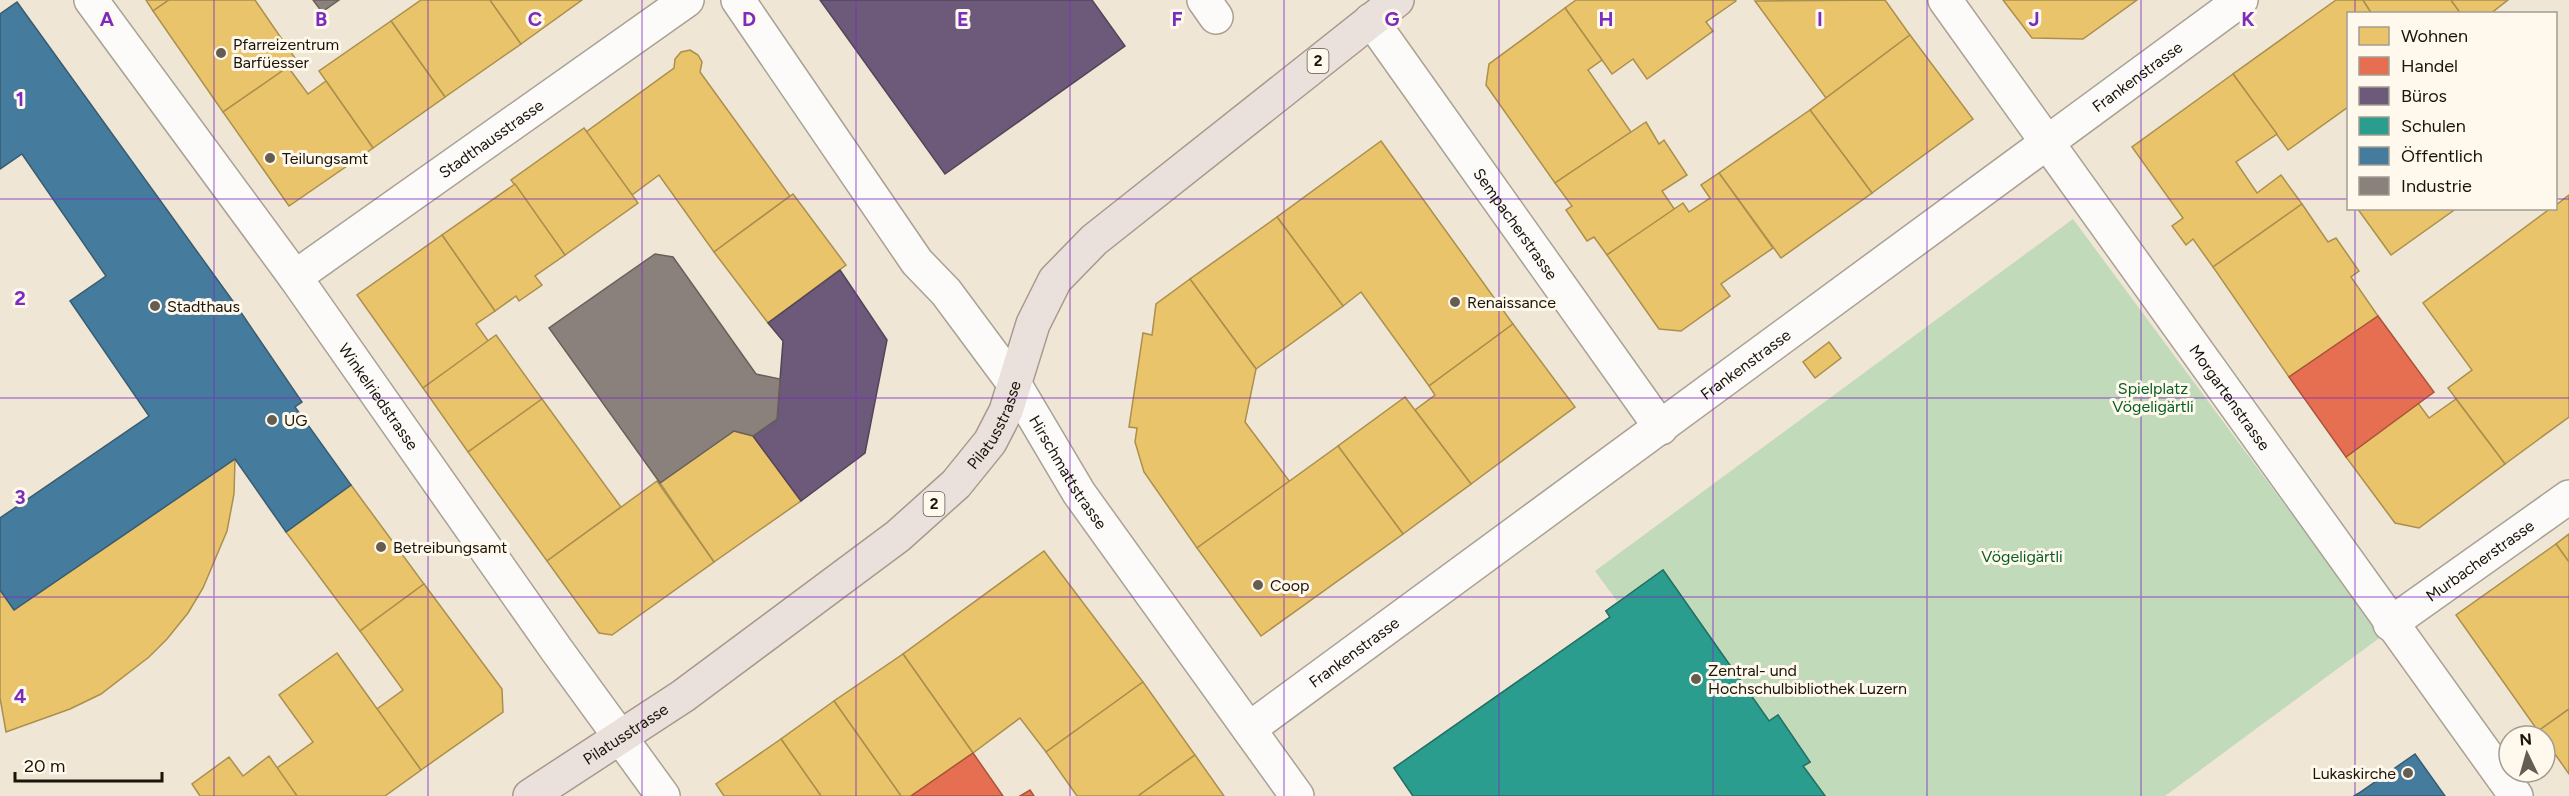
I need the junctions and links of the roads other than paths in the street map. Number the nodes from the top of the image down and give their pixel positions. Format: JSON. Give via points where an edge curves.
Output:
{"nodes":[{"id":1,"x":92,"y":0,"type":"edge"},
{"id":2,"x":687,"y":0,"type":"edge"},
{"id":3,"x":738,"y":0,"type":"edge"},
{"id":4,"x":1397,"y":0,"type":"edge"},
{"id":5,"x":1945,"y":0,"type":"edge"},
{"id":6,"x":2241,"y":0,"type":"edge"},
{"id":7,"x":1371,"y":20,"type":"junction"},
{"id":8,"x":2048,"y":143,"type":"junction"},
{"id":9,"x":295,"y":277,"type":"junction"},
{"id":10,"x":1015,"y":385,"type":"junction"},
{"id":11,"x":1661,"y":428,"type":"junction"},
{"id":12,"x":2569,"y":497,"type":"edge"},
{"id":13,"x":2390,"y":624,"type":"junction"},
{"id":14,"x":1249,"y":729,"type":"junction"},
{"id":15,"x":621,"y":736,"type":"junction"},
{"id":16,"x":530,"y":796,"type":"edge"},
{"id":17,"x":663,"y":796,"type":"edge"},
{"id":18,"x":1297,"y":796,"type":"edge"},
{"id":19,"x":2516,"y":796,"type":"edge"}],
"edges":[{"from":1,"to":9,"type":"street","name":"Winkelriedstrasse"},
{"from":2,"to":9,"type":"street","name":"Stadthausstrasse"},
{"from":3,"to":10,"type":"street","name":"Hirschmattstrasse","via":[[917,262],[946,292]]},
{"from":4,"to":7,"type":"main road","name":"Pilatusstrasse","number":"2"},
{"from":5,"to":8,"type":"street","name":"Morgartenstrasse"},
{"from":6,"to":8,"type":"street","name":"Frankenstrasse"},
{"from":7,"to":10,"type":"main road","name":"Pilatusstrasse","number":"2","via":[[1076,258],[1055,280],[1033,324]]},
{"from":7,"to":11,"type":"street","name":"Sempacherstrasse"},
{"from":8,"to":11,"type":"street","name":"Frankenstrasse"},
{"from":8,"to":13,"type":"street","name":"Morgartenstrasse"},
{"from":9,"to":15,"type":"street","name":"Winkelriedstrasse"},
{"from":10,"to":14,"type":"street","name":"Hirschmattstrasse","via":[[1079,494]]},
{"from":10,"to":15,"type":"main road","name":"Pilatusstrasse","number":"2","via":[[990,442],[937,502],[820,595],[683,696]]},
{"from":11,"to":14,"type":"street","name":"Frankenstrasse"},
{"from":12,"to":13,"type":"street","name":"Murbacherstrasse"},
{"from":13,"to":19,"type":"street","name":"Morgartenstrasse"},
{"from":14,"to":18,"type":"street","name":"Hirschmattstrasse"},
{"from":15,"to":16,"type":"main road","name":"Pilatusstrasse","number":"2"},
{"from":15,"to":17,"type":"street","name":"Winkelriedstrasse"}]}
